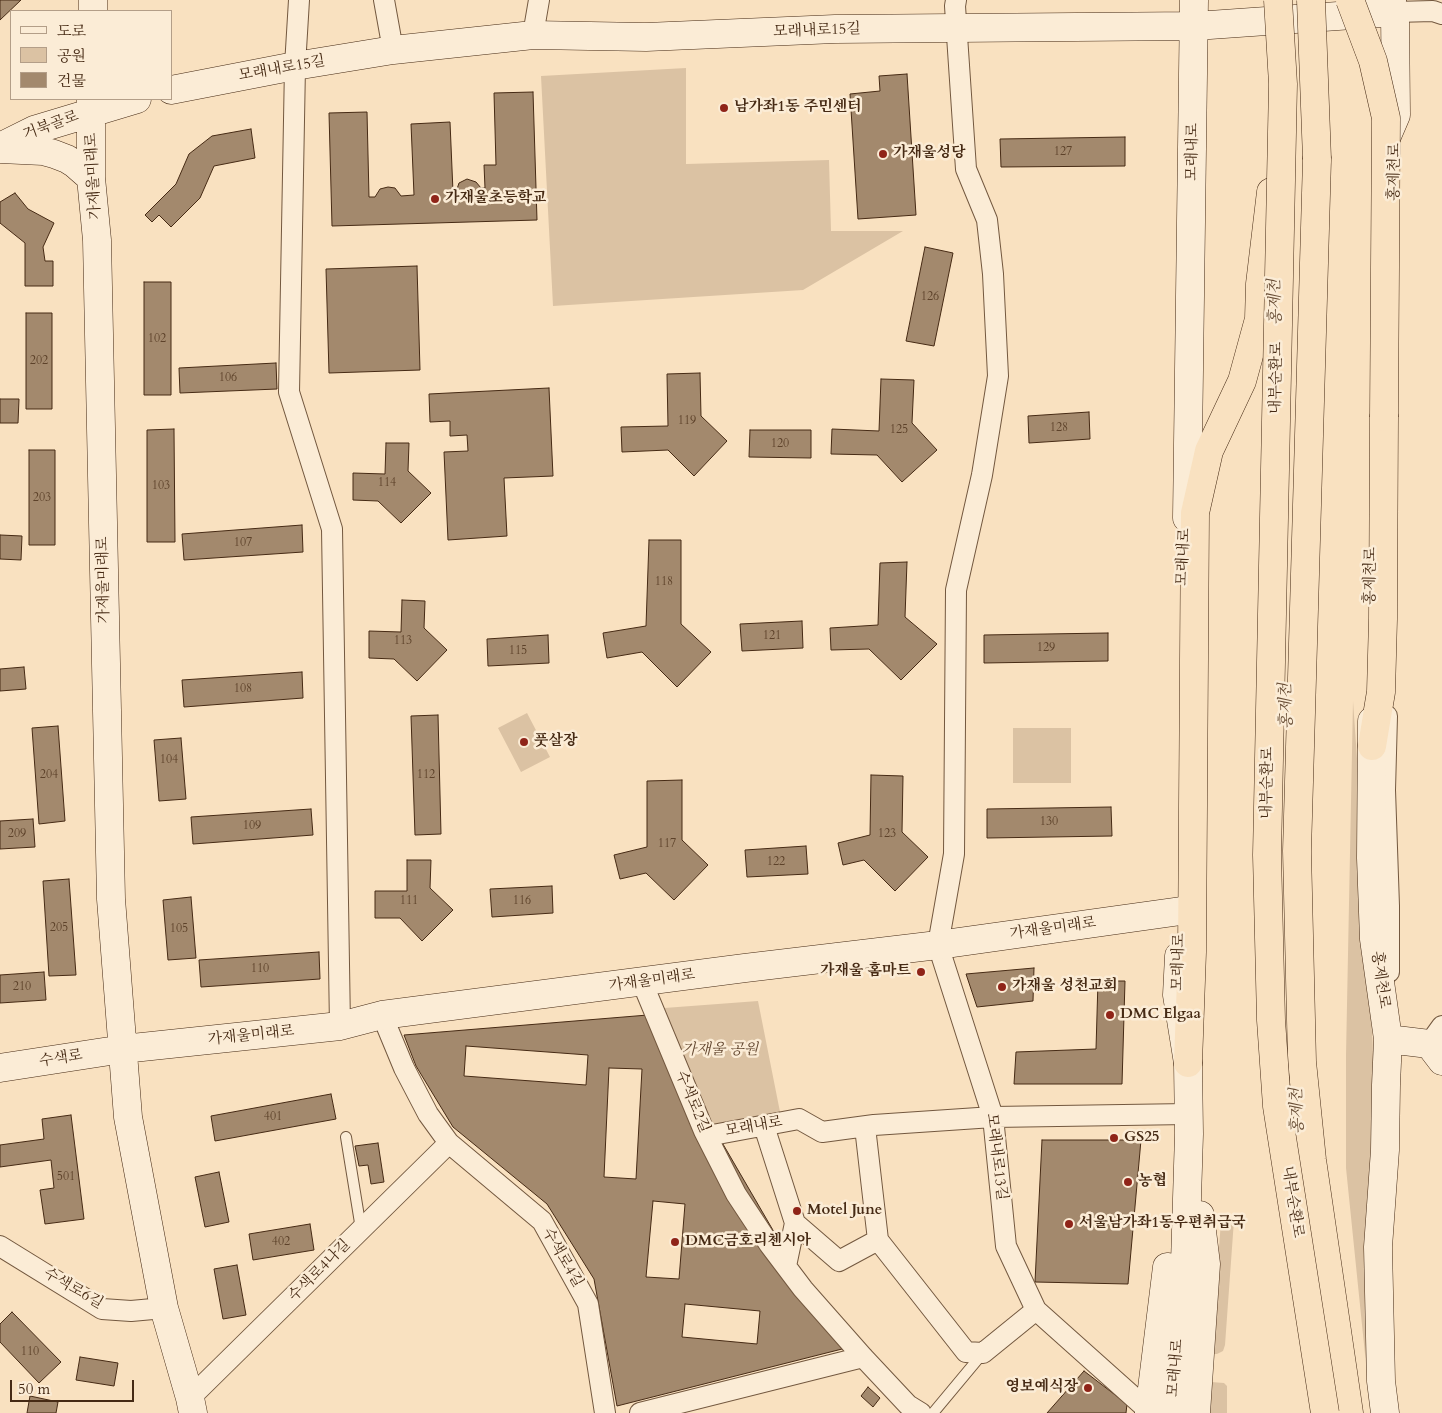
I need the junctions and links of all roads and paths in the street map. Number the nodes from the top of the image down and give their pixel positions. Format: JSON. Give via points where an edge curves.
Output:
{"nodes":[{"id":1,"x":299,"y":0,"type":"edge"},
{"id":2,"x":384,"y":0,"type":"edge"},
{"id":3,"x":539,"y":0,"type":"edge"},
{"id":4,"x":956,"y":0,"type":"edge"},
{"id":5,"x":1278,"y":0,"type":"edge"},
{"id":6,"x":1311,"y":0,"type":"edge"},
{"id":7,"x":1396,"y":6,"type":"edge"},
{"id":8,"x":1360,"y":7,"type":"edge"},
{"id":9,"x":1195,"y":13,"type":"edge"},
{"id":10,"x":1442,"y":14,"type":"edge"},
{"id":11,"x":957,"y":28,"type":"junction"},
{"id":12,"x":533,"y":35,"type":"junction"},
{"id":13,"x":393,"y":50,"type":"junction"},
{"id":14,"x":295,"y":66,"type":"junction"},
{"id":15,"x":1283,"y":84,"type":"junction"},
{"id":16,"x":172,"y":90,"type":"edge"},
{"id":17,"x":129,"y":100,"type":"edge"},
{"id":18,"x":91,"y":105,"type":"edge"},
{"id":19,"x":1396,"y":115,"type":"junction"},
{"id":20,"x":0,"y":148,"type":"edge"},
{"id":21,"x":91,"y":178,"type":"junction"},
{"id":22,"x":1372,"y":746,"type":"junction"},
{"id":23,"x":1181,"y":911,"type":"junction"},
{"id":24,"x":938,"y":945,"type":"junction"},
{"id":25,"x":642,"y":982,"type":"junction"},
{"id":26,"x":382,"y":1015,"type":"junction"},
{"id":27,"x":340,"y":1026,"type":"junction"},
{"id":28,"x":1388,"y":1039,"type":"junction"},
{"id":29,"x":1439,"y":1043,"type":"edge"},
{"id":30,"x":123,"y":1049,"type":"junction"},
{"id":31,"x":1188,"y":1063,"type":"junction"},
{"id":32,"x":0,"y":1068,"type":"edge"},
{"id":33,"x":993,"y":1117,"type":"junction"},
{"id":34,"x":1189,"y":1124,"type":"junction"},
{"id":35,"x":764,"y":1126,"type":"junction"},
{"id":36,"x":865,"y":1127,"type":"junction"},
{"id":37,"x":707,"y":1136,"type":"junction"},
{"id":38,"x":346,"y":1137,"type":"dead end"},
{"id":39,"x":449,"y":1143,"type":"junction"},
{"id":40,"x":796,"y":1223,"type":"junction"},
{"id":41,"x":362,"y":1230,"type":"junction"},
{"id":42,"x":878,"y":1240,"type":"junction"},
{"id":43,"x":0,"y":1246,"type":"edge"},
{"id":44,"x":786,"y":1266,"type":"junction"},
{"id":45,"x":164,"y":1308,"type":"junction"},
{"id":46,"x":1036,"y":1310,"type":"junction"},
{"id":47,"x":983,"y":1353,"type":"junction"},
{"id":48,"x":863,"y":1357,"type":"junction"},
{"id":49,"x":192,"y":1406,"type":"edge"},
{"id":50,"x":1157,"y":1412,"type":"edge"},
{"id":51,"x":605,"y":1413,"type":"edge"},
{"id":52,"x":640,"y":1413,"type":"edge"},
{"id":53,"x":921,"y":1413,"type":"edge"},
{"id":54,"x":933,"y":1413,"type":"edge"},
{"id":55,"x":1196,"y":1413,"type":"edge"},
{"id":56,"x":1325,"y":1413,"type":"edge"},
{"id":57,"x":1349,"y":1413,"type":"edge"},
{"id":58,"x":1385,"y":1413,"type":"edge"}],
"edges":[{"from":1,"to":14,"type":"street"},
{"from":2,"to":13,"type":"street"},
{"from":3,"to":12,"type":"street"},
{"from":4,"to":11,"type":"street"},
{"from":5,"to":15,"type":"highway","name":"내부순환로","bridge":true},
{"from":6,"to":57,"type":"highway","name":"내부순환로","bridge":true,"via":[[1317,159],[1297,851],[1302,1062],[1312,1160]]},
{"from":7,"to":8,"type":"main road","name":"모래내로15길"},
{"from":7,"to":10,"type":"street"},
{"from":7,"to":19,"type":"main road","name":"홍제천로"},
{"from":8,"to":9,"type":"main road","name":"모래내로15길","bridge":true,"via":[[1241,23]]},
{"from":8,"to":22,"type":"highway","bridge":true,"via":[[1386,118],[1383,619],[1381,692]]},
{"from":9,"to":11,"type":"main road","name":"모래내로15길"},
{"from":9,"to":23,"type":"main road","name":"모래내로","via":[[1188,490],[1182,582]]},
{"from":11,"to":12,"type":"main road","name":"모래내로15길","via":[[646,36]]},
{"from":11,"to":24,"type":"street","via":[[966,169],[987,220],[998,376],[982,475],[956,590],[954,854]]},
{"from":12,"to":13,"type":"main road","name":"모래내로15길"},
{"from":13,"to":14,"type":"main road","name":"모래내로15길"},
{"from":14,"to":16,"type":"main road","name":"모래내로15길"},
{"from":14,"to":27,"type":"street","via":[[289,392],[332,529]]},
{"from":15,"to":31,"type":"highway","bridge":true,"via":[[1258,319],[1242,381],[1209,451],[1195,513],[1192,952]]},
{"from":15,"to":56,"type":"highway","name":"내부순환로","bridge":true,"via":[[1267,855],[1271,1020],[1277,1106]]},
{"from":17,"to":18,"type":"main road"},
{"from":18,"to":20,"type":"main road","name":"거북골로"},
{"from":18,"to":21,"type":"main road","name":"가재울미래로"},
{"from":19,"to":22,"type":"main road","name":"홍제천로","via":[[1375,164]]},
{"from":19,"to":28,"type":"street","name":"홍제천로","via":[[1385,790],[1389,906]]},
{"from":20,"to":21,"type":"main road","via":[[43,150],[67,159]]},
{"from":21,"to":30,"type":"main road","name":"가재울미래로","via":[[98,240],[111,899]]},
{"from":22,"to":28,"type":"main road","name":"홍제천로","via":[[1374,939]]},
{"from":23,"to":24,"type":"main road","name":"가재울미래로"},
{"from":23,"to":31,"type":"main road","name":"모래내로","via":[[1177,995]]},
{"from":24,"to":25,"type":"main road","name":"가재울미래로"},
{"from":24,"to":33,"type":"street","name":"모래내로13길"},
{"from":25,"to":26,"type":"main road","name":"가재울미래로"},
{"from":25,"to":37,"type":"street","name":"수색로2길"},
{"from":26,"to":27,"type":"main road","name":"가재울미래로"},
{"from":26,"to":39,"type":"street","name":"수색로4길","via":[[428,1114]]},
{"from":27,"to":30,"type":"main road","name":"가재울미래로"},
{"from":28,"to":29,"type":"main road"},
{"from":28,"to":58,"type":"main road","name":"홍제천로","via":[[1378,1247],[1381,1381]]},
{"from":30,"to":32,"type":"main road","name":"수색로"},
{"from":30,"to":45,"type":"main road","name":"가재울미래로","via":[[128,1116]]},
{"from":31,"to":34,"type":"main road","name":"모래내로"},
{"from":33,"to":34,"type":"street","name":"모래내로"},
{"from":33,"to":36,"type":"street","name":"모래내로"},
{"from":33,"to":46,"type":"street","name":"모래내로13길","via":[[1006,1246]]},
{"from":34,"to":50,"type":"main road","via":[[1167,1265]]},
{"from":34,"to":55,"type":"main road","via":[[1206,1264]]},
{"from":35,"to":36,"type":"street","name":"모래내로","via":[[799,1119],[822,1132]]},
{"from":35,"to":37,"type":"street","name":"모래내로"},
{"from":35,"to":40,"type":"street"},
{"from":36,"to":42,"type":"street"},
{"from":37,"to":44,"type":"street","name":"수색로2길","via":[[736,1194]]},
{"from":38,"to":41,"type":"lane"},
{"from":39,"to":41,"type":"street","name":"수색로4나길"},
{"from":39,"to":51,"type":"street","name":"수색로4길","via":[[542,1221],[588,1304]]},
{"from":40,"to":42,"type":"street","via":[[839,1261]]},
{"from":40,"to":44,"type":"street"},
{"from":41,"to":49,"type":"street","name":"수색로4나길"},
{"from":42,"to":47,"type":"street","via":[[966,1352]]},
{"from":43,"to":45,"type":"street","name":"수색로6길","via":[[102,1309]]},
{"from":44,"to":48,"type":"street","name":"수색로2길"},
{"from":45,"to":49,"type":"main road"},
{"from":46,"to":47,"type":"street"},
{"from":46,"to":50,"type":"street","name":"모래내로13길"},
{"from":47,"to":54,"type":"lane"},
{"from":48,"to":52,"type":"street"},
{"from":48,"to":53,"type":"street","name":"수색로2길","via":[[908,1405]]}]}
